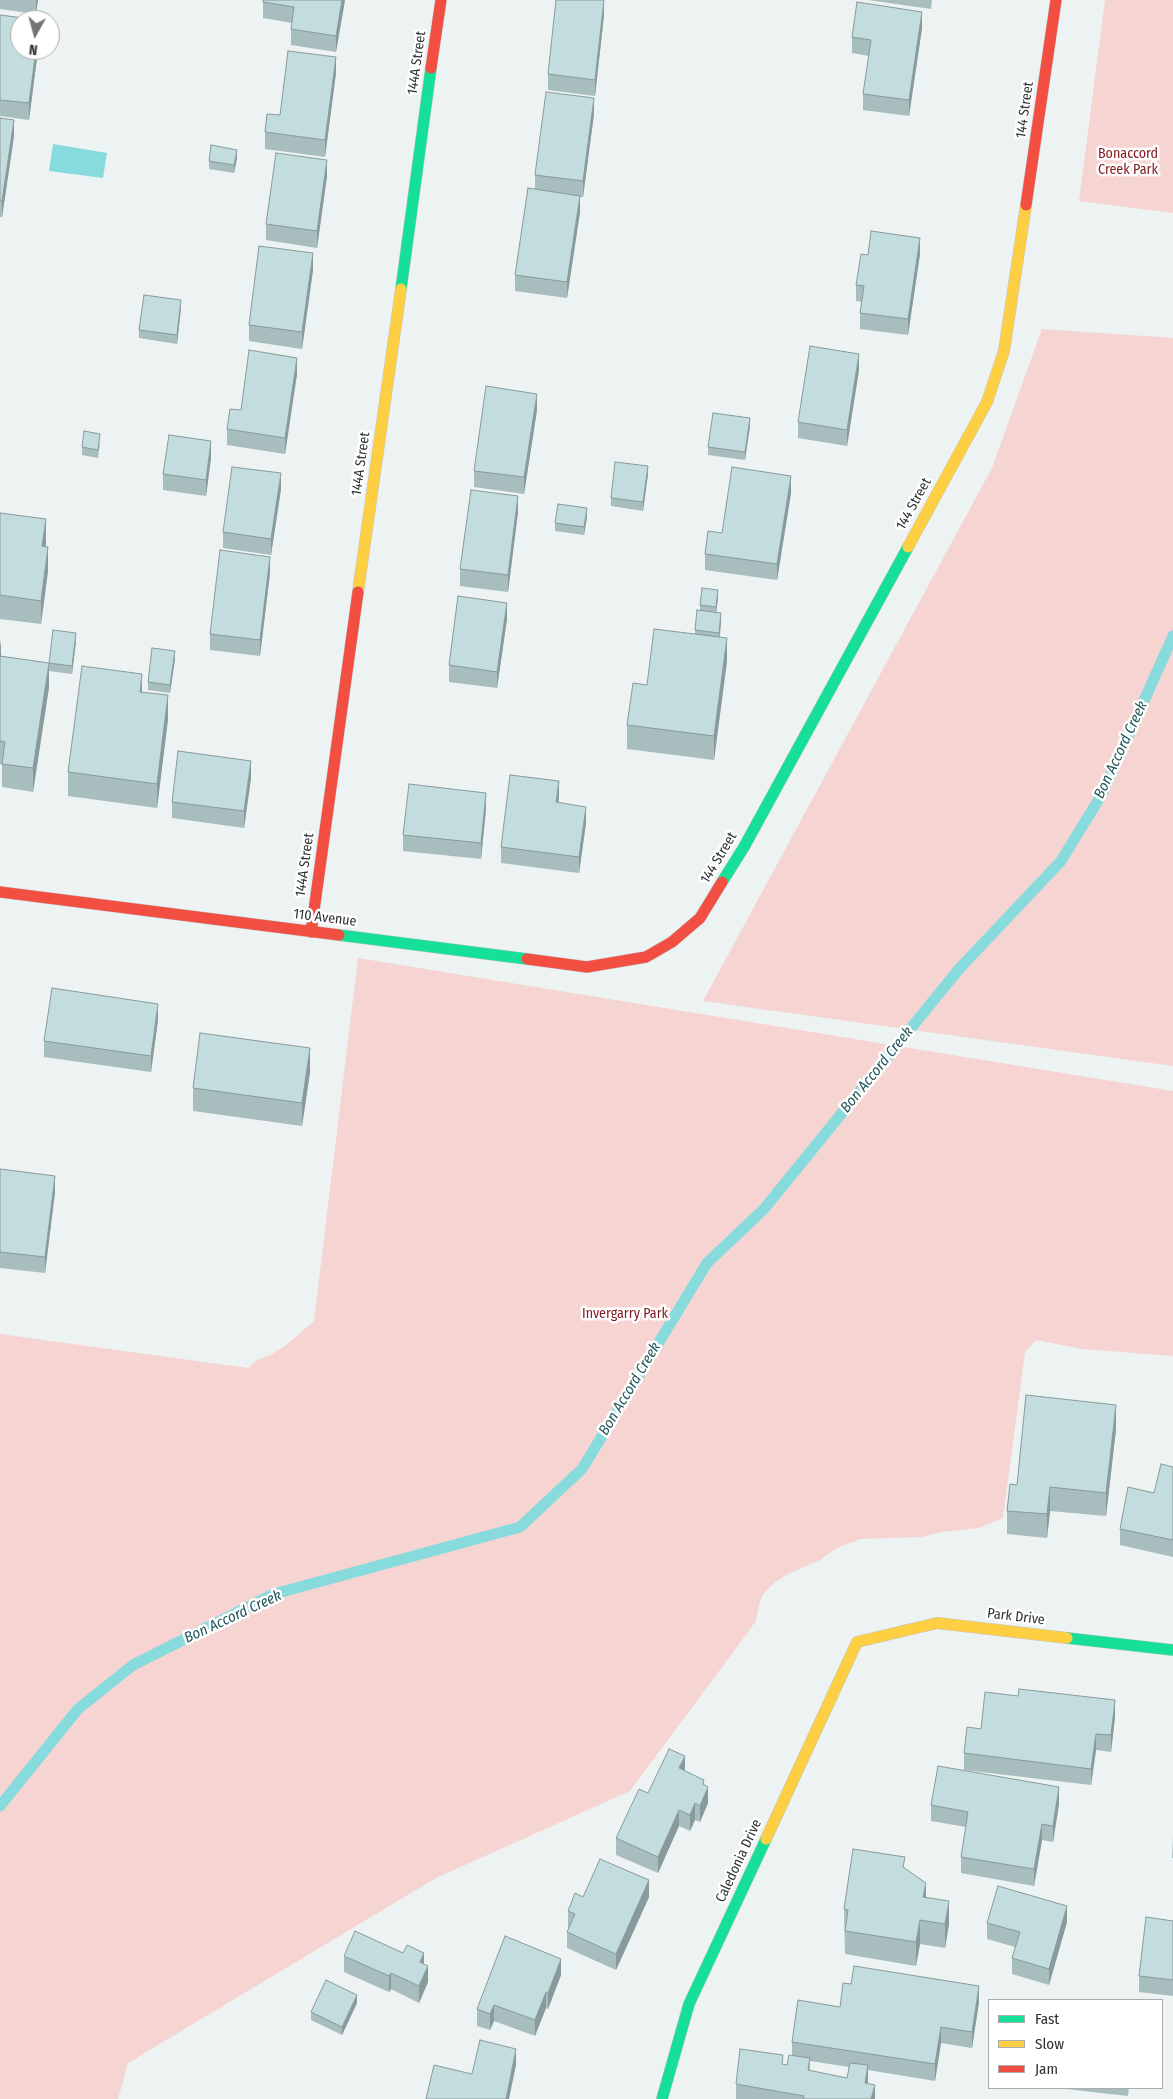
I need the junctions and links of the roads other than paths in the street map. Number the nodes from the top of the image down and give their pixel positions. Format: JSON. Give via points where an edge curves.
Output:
{"nodes":[{"id":1,"x":441,"y":0,"type":"edge"},
{"id":2,"x":1056,"y":0,"type":"edge"},
{"id":3,"x":0,"y":892,"type":"edge"},
{"id":4,"x":311,"y":932,"type":"junction"},
{"id":5,"x":646,"y":957,"type":"joint"},
{"id":6,"x":857,"y":1642,"type":"joint"},
{"id":7,"x":1173,"y":1650,"type":"edge"},
{"id":8,"x":662,"y":2099,"type":"edge"}],
"edges":[{"from":1,"to":4,"type":"street","name":"144A Street"},
{"from":2,"to":5,"type":"street","name":"144 Street","via":[[1004,351],[987,402],[744,847],[700,918],[672,942]]},
{"from":3,"to":4,"type":"street","name":"110 Avenue"},
{"from":4,"to":5,"type":"street","name":"110 Avenue","via":[[587,966]]},
{"from":6,"to":7,"type":"street","name":"Park Drive","via":[[937,1623]]},
{"from":6,"to":8,"type":"street","name":"Caledonia Drive","via":[[689,2004]]}]}
